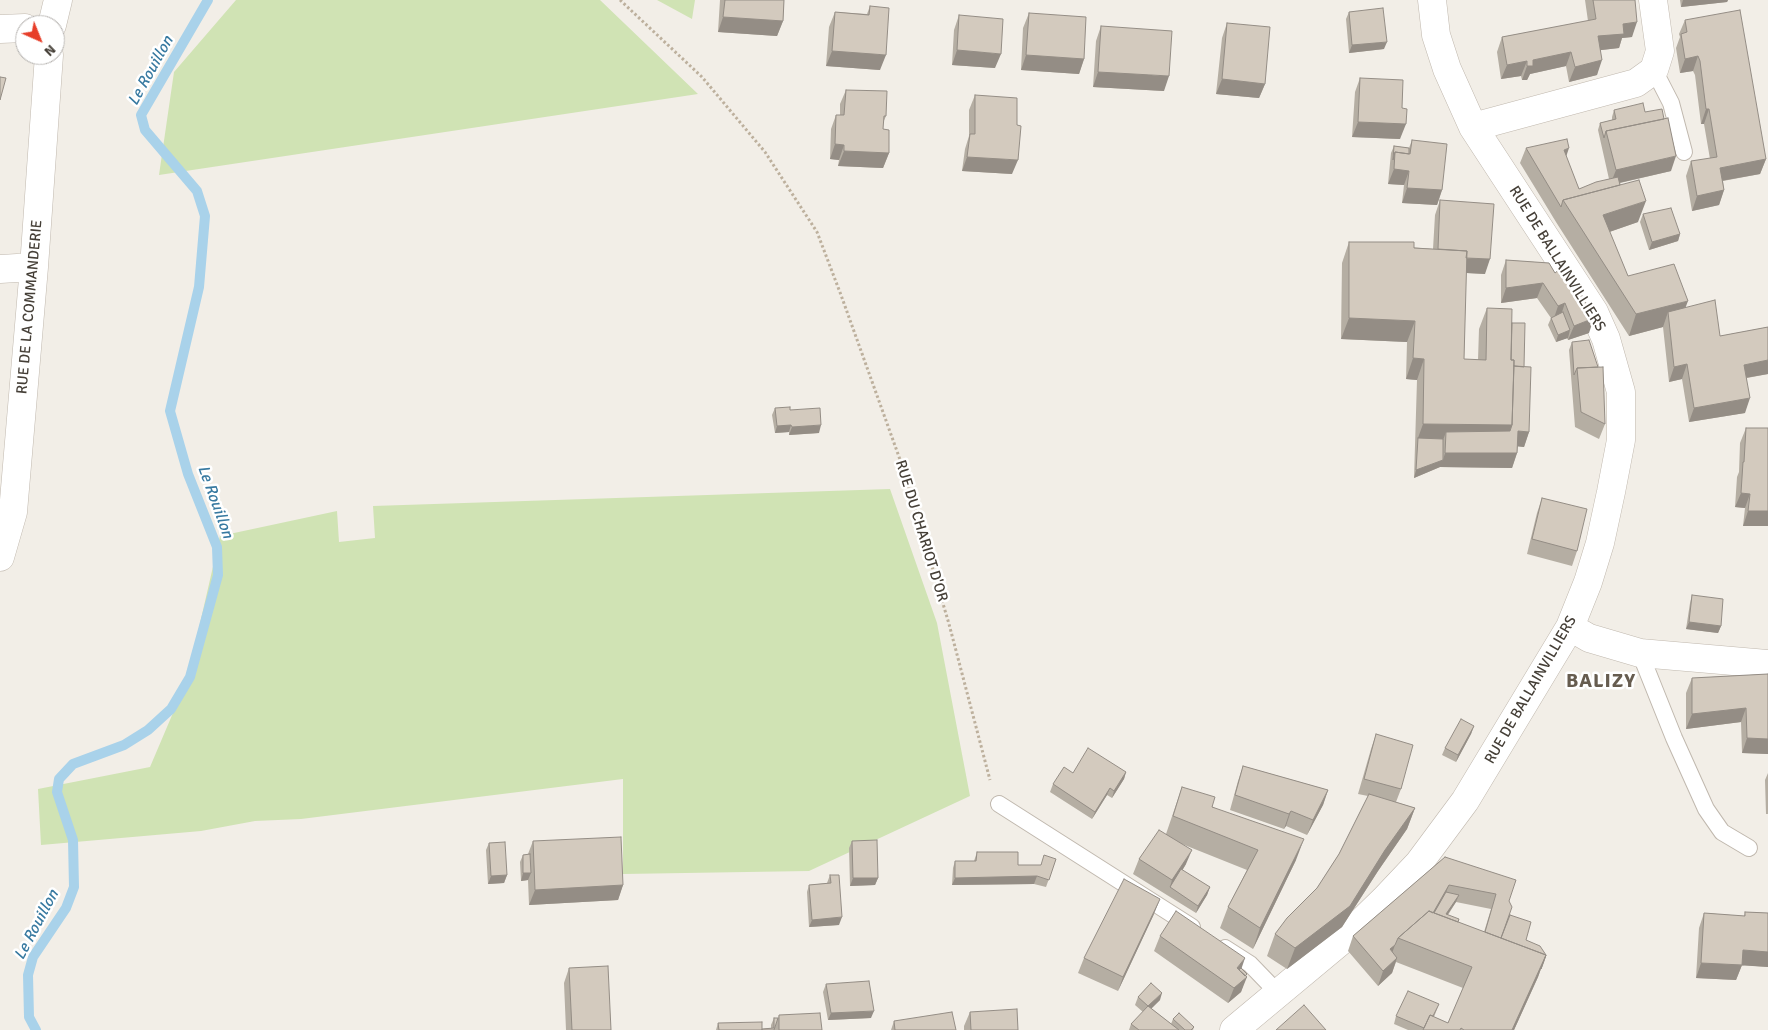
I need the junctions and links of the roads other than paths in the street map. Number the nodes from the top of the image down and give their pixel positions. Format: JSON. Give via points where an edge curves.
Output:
{"nodes":[{"id":1,"x":58,"y":0,"type":"edge"},
{"id":2,"x":1432,"y":0,"type":"edge"},
{"id":3,"x":1653,"y":0,"type":"edge"},
{"id":4,"x":54,"y":15,"type":"edge"},
{"id":5,"x":15,"y":28,"type":"edge"},
{"id":6,"x":0,"y":29,"type":"edge"},
{"id":7,"x":48,"y":65,"type":"edge"},
{"id":8,"x":1654,"y":70,"type":"junction"},
{"id":9,"x":1473,"y":127,"type":"junction"},
{"id":10,"x":1684,"y":152,"type":"dead end"},
{"id":11,"x":34,"y":267,"type":"junction"},
{"id":12,"x":0,"y":269,"type":"edge"},
{"id":13,"x":0,"y":557,"type":"edge"},
{"id":14,"x":1570,"y":627,"type":"junction"},
{"id":15,"x":1640,"y":653,"type":"junction"},
{"id":16,"x":1768,"y":664,"type":"edge"},
{"id":17,"x":999,"y":804,"type":"road end"},
{"id":18,"x":1749,"y":848,"type":"dead end"},
{"id":19,"x":1278,"y":994,"type":"junction"},
{"id":20,"x":1234,"y":1030,"type":"edge"}],
"edges":[{"from":1,"to":4,"type":"street"},
{"from":2,"to":9,"type":"street","name":"RUE DE BALLAINVILLIERS","via":[[1436,35]]},
{"from":3,"to":8,"type":"street","via":[[1660,51]]},
{"from":5,"to":6,"type":"street"},
{"from":7,"to":11,"type":"street","name":"RUE DE LA COMMANDERIE"},
{"from":8,"to":9,"type":"street","via":[[1636,83]]},
{"from":8,"to":10,"type":"lane","via":[[1671,103]]},
{"from":9,"to":14,"type":"street","name":"RUE DE BALLAINVILLIERS","via":[[1594,312],[1606,339],[1620,392],[1621,440],[1602,535]]},
{"from":11,"to":12,"type":"street"},
{"from":11,"to":13,"type":"street","name":"RUE DE LA COMMANDERIE","via":[[13,512]]},
{"from":14,"to":15,"type":"street","via":[[1589,638]]},
{"from":14,"to":19,"type":"street","name":"RUE DE BALLAINVILLIERS","via":[[1465,801],[1419,864],[1348,935]]},
{"from":15,"to":16,"type":"street"},
{"from":15,"to":18,"type":"lane","via":[[1706,809],[1722,832]]},
{"from":17,"to":19,"type":"lane","via":[[1250,964]]},
{"from":19,"to":20,"type":"street","name":"RUE DE BALLAINVILLIERS"}]}
